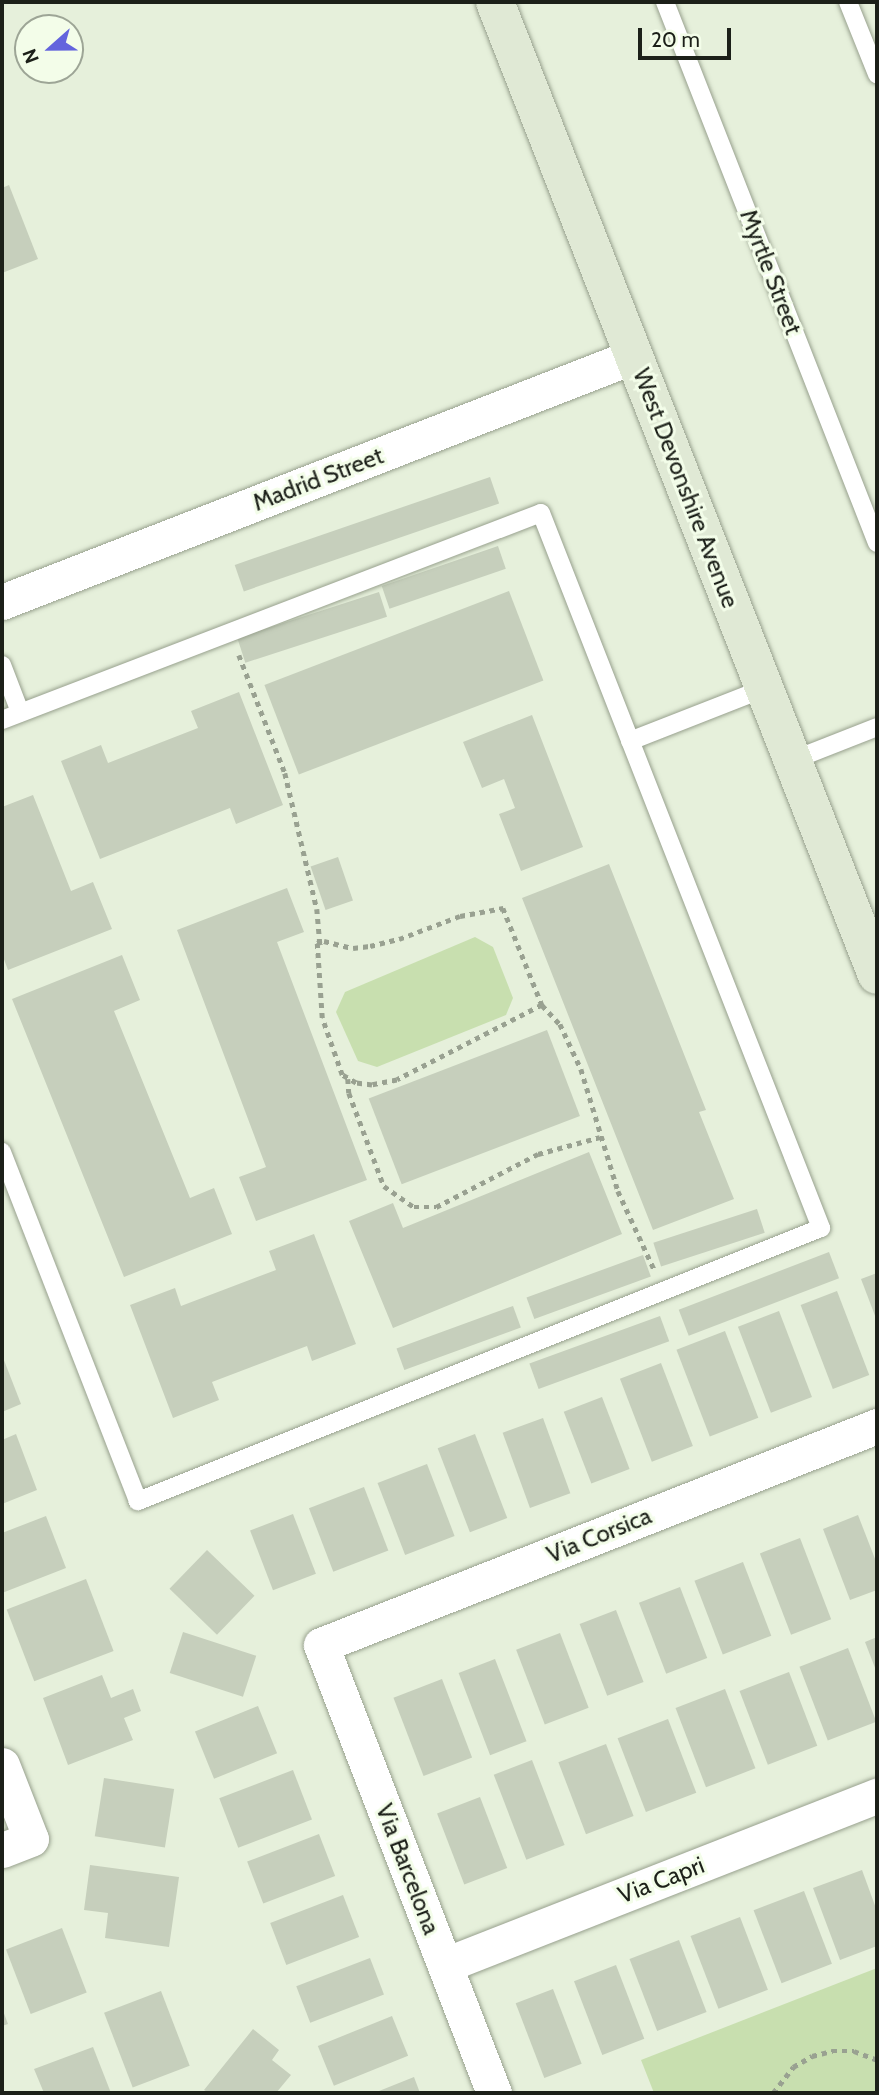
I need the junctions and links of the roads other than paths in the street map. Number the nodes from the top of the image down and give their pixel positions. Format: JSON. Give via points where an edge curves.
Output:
{"nodes":[{"id":1,"x":495,"y":2,"type":"edge"},
{"id":2,"x":665,"y":2,"type":"edge"},
{"id":3,"x":848,"y":2,"type":"edge"},
{"id":4,"x":877,"y":74,"type":"edge"},
{"id":5,"x":634,"y":356,"type":"junction"},
{"id":6,"x":877,"y":543,"type":"edge"},
{"id":7,"x":2,"y":602,"type":"edge"},
{"id":8,"x":2,"y":665,"type":"edge"},
{"id":9,"x":765,"y":688,"type":"junction"},
{"id":10,"x":20,"y":712,"type":"junction"},
{"id":11,"x":2,"y":720,"type":"edge"},
{"id":12,"x":877,"y":727,"type":"edge"},
{"id":13,"x":630,"y":741,"type":"junction"},
{"id":14,"x":793,"y":760,"type":"junction"},
{"id":15,"x":877,"y":975,"type":"edge"},
{"id":16,"x":2,"y":1152,"type":"edge"},
{"id":17,"x":877,"y":1426,"type":"edge"},
{"id":18,"x":321,"y":1645,"type":"joint"},
{"id":19,"x":2,"y":1765,"type":"edge"},
{"id":20,"x":877,"y":1796,"type":"edge"},
{"id":21,"x":17,"y":1845,"type":"edge"},
{"id":22,"x":445,"y":1965,"type":"junction"},
{"id":23,"x":494,"y":2093,"type":"edge"}],
"edges":[{"from":1,"to":5,"type":"main road","name":"West Devonshire Avenue"},
{"from":2,"to":6,"type":"lane","name":"Myrtle Street"},
{"from":3,"to":4,"type":"lane"},
{"from":5,"to":7,"type":"street","name":"Madrid Street"},
{"from":5,"to":9,"type":"main road","name":"West Devonshire Avenue"},
{"from":8,"to":10,"type":"lane"},
{"from":9,"to":13,"type":"lane"},
{"from":9,"to":14,"type":"main road","name":"West Devonshire Avenue"},
{"from":10,"to":11,"type":"lane"},
{"from":10,"to":13,"type":"lane","via":[[541,513]]},
{"from":12,"to":14,"type":"lane"},
{"from":13,"to":16,"type":"lane","via":[[821,1228],[138,1501]]},
{"from":14,"to":15,"type":"main road","name":"West Devonshire Avenue"},
{"from":17,"to":18,"type":"street","name":"Via Corsica"},
{"from":18,"to":22,"type":"street","name":"Via Barcelona"},
{"from":19,"to":21,"type":"street"},
{"from":20,"to":22,"type":"street","name":"Via Capri"},
{"from":22,"to":23,"type":"street","name":"Via Barcelona"}]}
